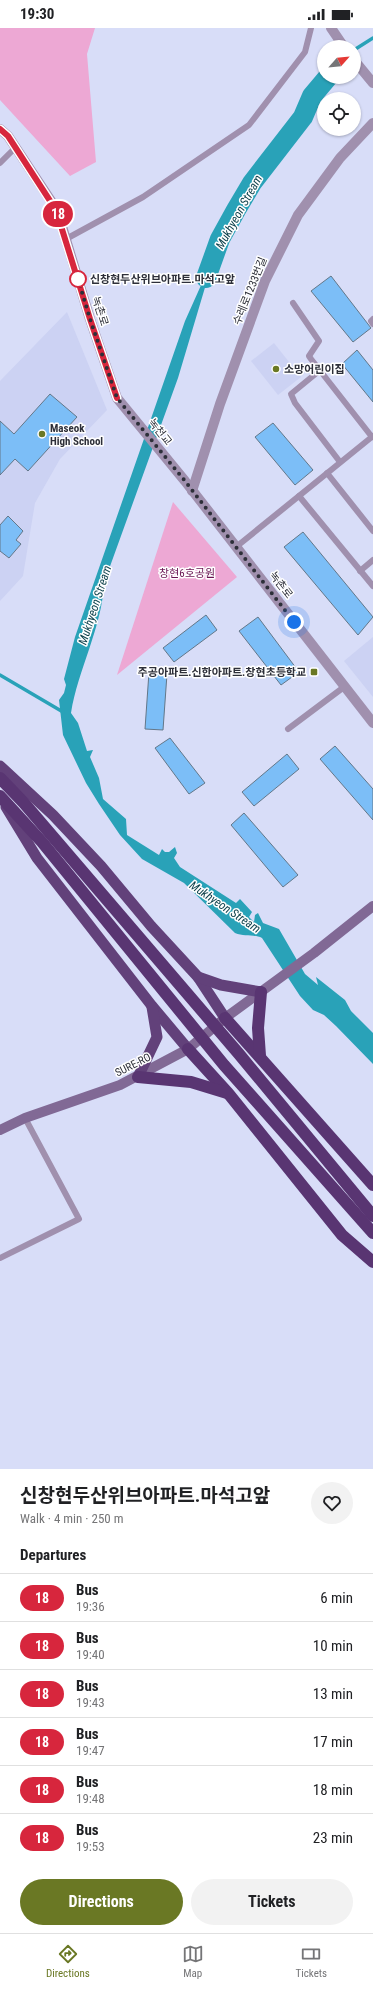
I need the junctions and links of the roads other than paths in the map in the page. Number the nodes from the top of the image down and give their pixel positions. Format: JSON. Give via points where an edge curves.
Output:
{"nodes":[{"id":1,"x":311,"y":28,"type":"edge"},
{"id":2,"x":331,"y":28,"type":"edge"},
{"id":3,"x":339,"y":40,"type":"edge"},
{"id":4,"x":361,"y":69,"type":"edge"},
{"id":5,"x":370,"y":80,"type":"edge"},
{"id":6,"x":373,"y":123,"type":"edge"},
{"id":7,"x":0,"y":129,"type":"edge"},
{"id":8,"x":16,"y":147,"type":"junction"},
{"id":9,"x":0,"y":163,"type":"edge"},
{"id":10,"x":66,"y":239,"type":"junction"},
{"id":11,"x":293,"y":304,"type":"dead end"},
{"id":12,"x":373,"y":319,"type":"edge"},
{"id":13,"x":373,"y":324,"type":"edge"},
{"id":14,"x":319,"y":372,"type":"junction"},
{"id":15,"x":117,"y":398,"type":"joint"},
{"id":16,"x":372,"y":436,"type":"edge"},
{"id":17,"x":340,"y":462,"type":"junction"},
{"id":18,"x":327,"y":473,"type":"junction"},
{"id":19,"x":185,"y":481,"type":"joint"},
{"id":20,"x":192,"y":491,"type":"junction"},
{"id":21,"x":299,"y":496,"type":"junction"},
{"id":22,"x":373,"y":531,"type":"edge"},
{"id":23,"x":236,"y":547,"type":"junction"},
{"id":24,"x":373,"y":560,"type":"edge"},
{"id":25,"x":360,"y":571,"type":"junction"},
{"id":26,"x":373,"y":586,"type":"edge"},
{"id":27,"x":344,"y":687,"type":"junction"},
{"id":28,"x":373,"y":723,"type":"edge"},
{"id":29,"x":288,"y":729,"type":"dead end"},
{"id":30,"x":0,"y":766,"type":"edge"},
{"id":31,"x":0,"y":778,"type":"edge"},
{"id":32,"x":0,"y":797,"type":"edge"},
{"id":33,"x":373,"y":906,"type":"edge"},
{"id":34,"x":198,"y":977,"type":"junction"},
{"id":35,"x":260,"y":992,"type":"junction"},
{"id":36,"x":152,"y":1006,"type":"junction"},
{"id":37,"x":225,"y":1018,"type":"junction"},
{"id":38,"x":188,"y":1049,"type":"junction"},
{"id":39,"x":260,"y":1056,"type":"junction"},
{"id":40,"x":138,"y":1077,"type":"junction"},
{"id":41,"x":228,"y":1093,"type":"junction"},
{"id":42,"x":25,"y":1118,"type":"junction"},
{"id":43,"x":0,"y":1130,"type":"edge"},
{"id":44,"x":373,"y":1185,"type":"edge"},
{"id":45,"x":373,"y":1216,"type":"edge"},
{"id":46,"x":373,"y":1233,"type":"edge"},
{"id":47,"x":0,"y":1258,"type":"edge"},
{"id":48,"x":373,"y":1262,"type":"edge"}],
"edges":[{"from":1,"to":10,"type":"lane","via":[[305,52],[248,125],[143,197]]},
{"from":2,"to":3,"type":"street"},
{"from":4,"to":5,"type":"street"},
{"from":6,"to":20,"type":"street","name":"수레로1233번길","via":[[340,158],[298,215],[265,281],[220,404]]},
{"from":7,"to":8,"type":"street","name":"녹촌로"},
{"from":8,"to":9,"type":"lane"},
{"from":8,"to":10,"type":"street","name":"녹촌로","via":[[56,210]]},
{"from":10,"to":15,"type":"street","name":"녹촌로"},
{"from":11,"to":14,"type":"lane","via":[[320,341],[309,356]]},
{"from":12,"to":13,"type":"lane"},
{"from":14,"to":16,"type":"lane"},
{"from":14,"to":17,"type":"lane","via":[[291,394],[295,403]]},
{"from":15,"to":19,"type":"street","name":"녹천교"},
{"from":16,"to":17,"type":"lane"},
{"from":17,"to":18,"type":"lane"},
{"from":18,"to":21,"type":"lane"},
{"from":18,"to":22,"type":"lane"},
{"from":19,"to":20,"type":"street","name":"녹촌로"},
{"from":20,"to":23,"type":"street","name":"녹촌로"},
{"from":21,"to":23,"type":"lane"},
{"from":21,"to":25,"type":"lane"},
{"from":23,"to":27,"type":"street","name":"녹촌로"},
{"from":24,"to":25,"type":"lane"},
{"from":25,"to":26,"type":"lane"},
{"from":27,"to":28,"type":"street","name":"녹촌로"},
{"from":27,"to":29,"type":"lane"},
{"from":30,"to":34,"type":"highway","via":[[53,815]]},
{"from":31,"to":45,"type":"highway","via":[[239,1054]]},
{"from":32,"to":36,"type":"highway","via":[[37,858]]},
{"from":32,"to":46,"type":"highway","via":[[42,842],[224,1065]]},
{"from":33,"to":35,"type":"main road","name":"SURE-RO"},
{"from":34,"to":35,"type":"highway","via":[[220,985]]},
{"from":34,"to":37,"type":"highway"},
{"from":35,"to":37,"type":"main road","name":"SURE-RO"},
{"from":35,"to":39,"type":"highway"},
{"from":36,"to":38,"type":"highway"},
{"from":36,"to":40,"type":"highway","via":[[157,1037]]},
{"from":37,"to":38,"type":"main road","name":"SURE-RO"},
{"from":37,"to":39,"type":"highway"},
{"from":38,"to":40,"type":"main road","name":"SURE-RO"},
{"from":38,"to":41,"type":"highway"},
{"from":39,"to":44,"type":"highway"},
{"from":40,"to":41,"type":"highway","via":[[191,1082]]},
{"from":40,"to":42,"type":"main road","name":"SURE-RO"},
{"from":41,"to":48,"type":"highway","via":[[342,1235]]},
{"from":42,"to":43,"type":"main road","name":"SURE-RO"},
{"from":42,"to":47,"type":"lane","via":[[79,1219]]}]}
